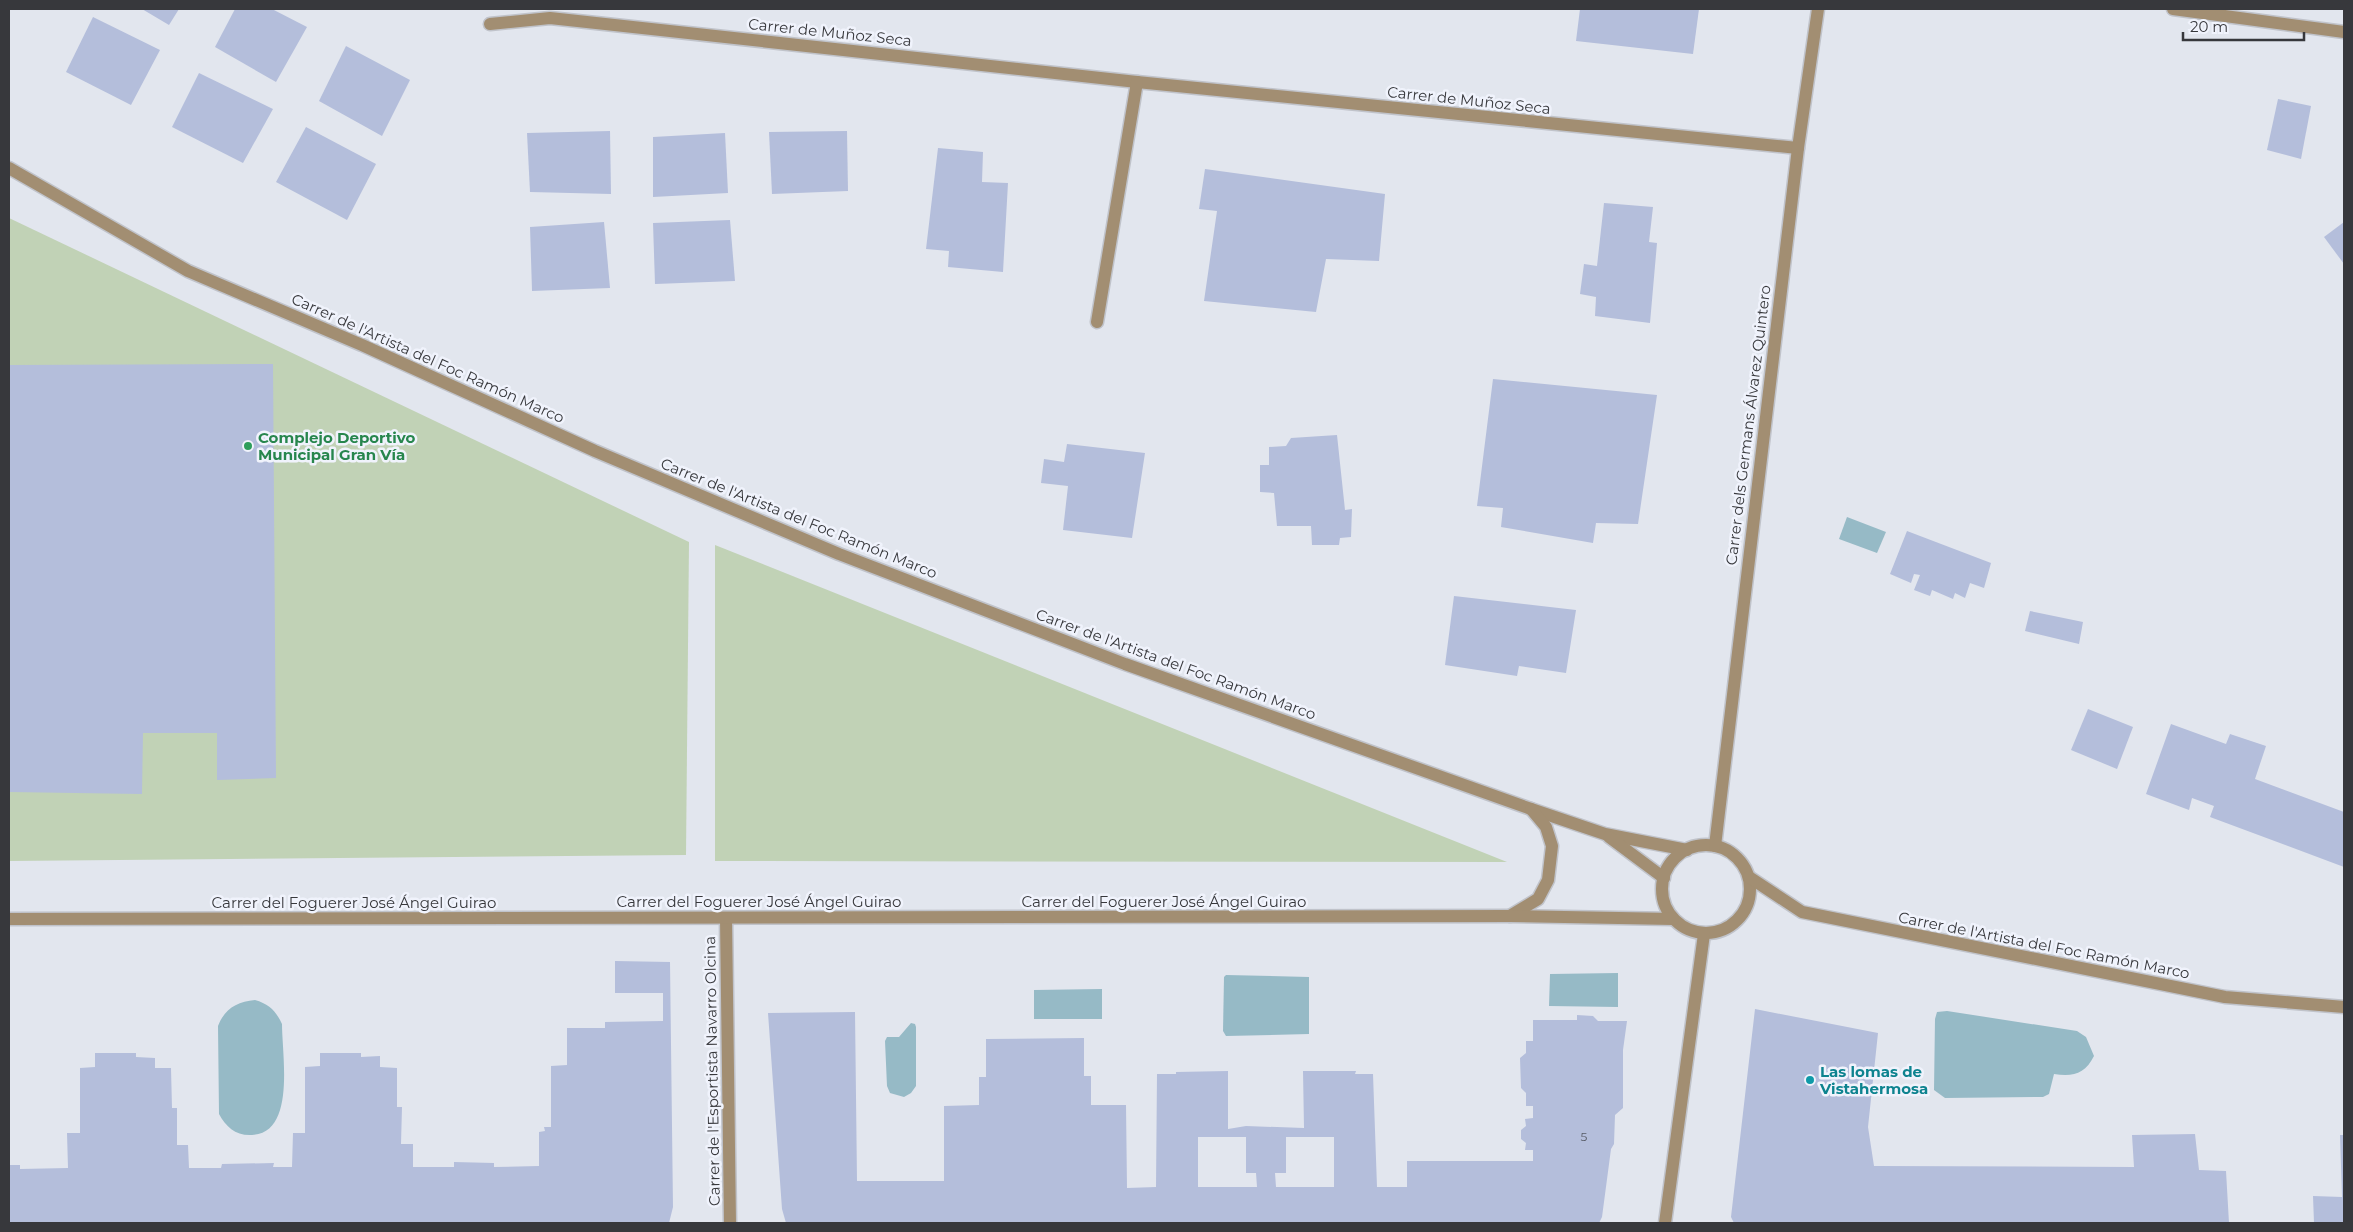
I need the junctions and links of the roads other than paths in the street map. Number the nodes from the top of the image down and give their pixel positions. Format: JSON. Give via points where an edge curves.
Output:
{"nodes":[{"id":1,"x":1818,"y":9,"type":"edge"},
{"id":2,"x":2174,"y":9,"type":"edge"},
{"id":3,"x":490,"y":24,"type":"dead end"},
{"id":4,"x":2344,"y":32,"type":"edge"},
{"id":5,"x":1137,"y":82,"type":"junction"},
{"id":6,"x":1798,"y":148,"type":"junction"},
{"id":7,"x":9,"y":168,"type":"edge"},
{"id":8,"x":1097,"y":322,"type":"dead end"},
{"id":9,"x":1531,"y":809,"type":"junction"},
{"id":10,"x":1605,"y":834,"type":"junction"},
{"id":11,"x":1715,"y":846,"type":"junction"},
{"id":12,"x":1687,"y":850,"type":"junction"},
{"id":13,"x":1749,"y":877,"type":"junction"},
{"id":14,"x":1664,"y":878,"type":"junction"},
{"id":15,"x":1510,"y":916,"type":"junction"},
{"id":16,"x":726,"y":918,"type":"junction"},
{"id":17,"x":9,"y":919,"type":"edge"},
{"id":18,"x":1673,"y":919,"type":"junction"},
{"id":19,"x":1704,"y":934,"type":"junction"},
{"id":20,"x":2344,"y":1007,"type":"edge"},
{"id":21,"x":730,"y":1223,"type":"edge"},
{"id":22,"x":1665,"y":1223,"type":"edge"}],
"edges":[{"from":1,"to":6,"type":"street","name":"Carrer dels Germans Álvarez Quintero"},
{"from":2,"to":4,"type":"street"},
{"from":3,"to":5,"type":"street","name":"Carrer de Muñoz Seca","via":[[550,18]]},
{"from":5,"to":6,"type":"street","name":"Carrer de Muñoz Seca"},
{"from":5,"to":8,"type":"street"},
{"from":6,"to":11,"type":"street","name":"Carrer dels Germans Álvarez Quintero"},
{"from":7,"to":9,"type":"street","name":"Carrer de l'Artista del Foc Ramón Marco","via":[[188,270],[596,451],[830,550],[1125,664]]},
{"from":9,"to":10,"type":"street","name":"Carrer de l'Artista del Foc Ramón Marco"},
{"from":9,"to":15,"type":"street","via":[[1546,827],[1552,846],[1548,880],[1538,899]]},
{"from":10,"to":12,"type":"street","name":"Carrer de l'Artista del Foc Ramón Marco"},
{"from":10,"to":14,"type":"street","name":"Carrer de l'Artista del Foc Ramón Marco"},
{"from":11,"to":12,"type":"street"},
{"from":11,"to":13,"type":"street","via":[[1730,852],[1742,863]]},
{"from":12,"to":14,"type":"street","via":[[1672,862]]},
{"from":13,"to":19,"type":"street","via":[[1750,898],[1741,917],[1725,929]]},
{"from":13,"to":20,"type":"street","name":"Carrer de l'Artista del Foc Ramón Marco","via":[[1802,912],[2225,997]]},
{"from":14,"to":18,"type":"street","via":[[1666,906]]},
{"from":15,"to":16,"type":"street","name":"Carrer del Foguerer José Ángel Guirao"},
{"from":15,"to":18,"type":"street","name":"Carrer del Foguerer José Ángel Guirao"},
{"from":16,"to":17,"type":"street","name":"Carrer del Foguerer José Ángel Guirao"},
{"from":16,"to":21,"type":"street","name":"Carrer de l'Esportista Navarro Olcina"},
{"from":18,"to":19,"type":"street"},
{"from":19,"to":22,"type":"street"}]}
